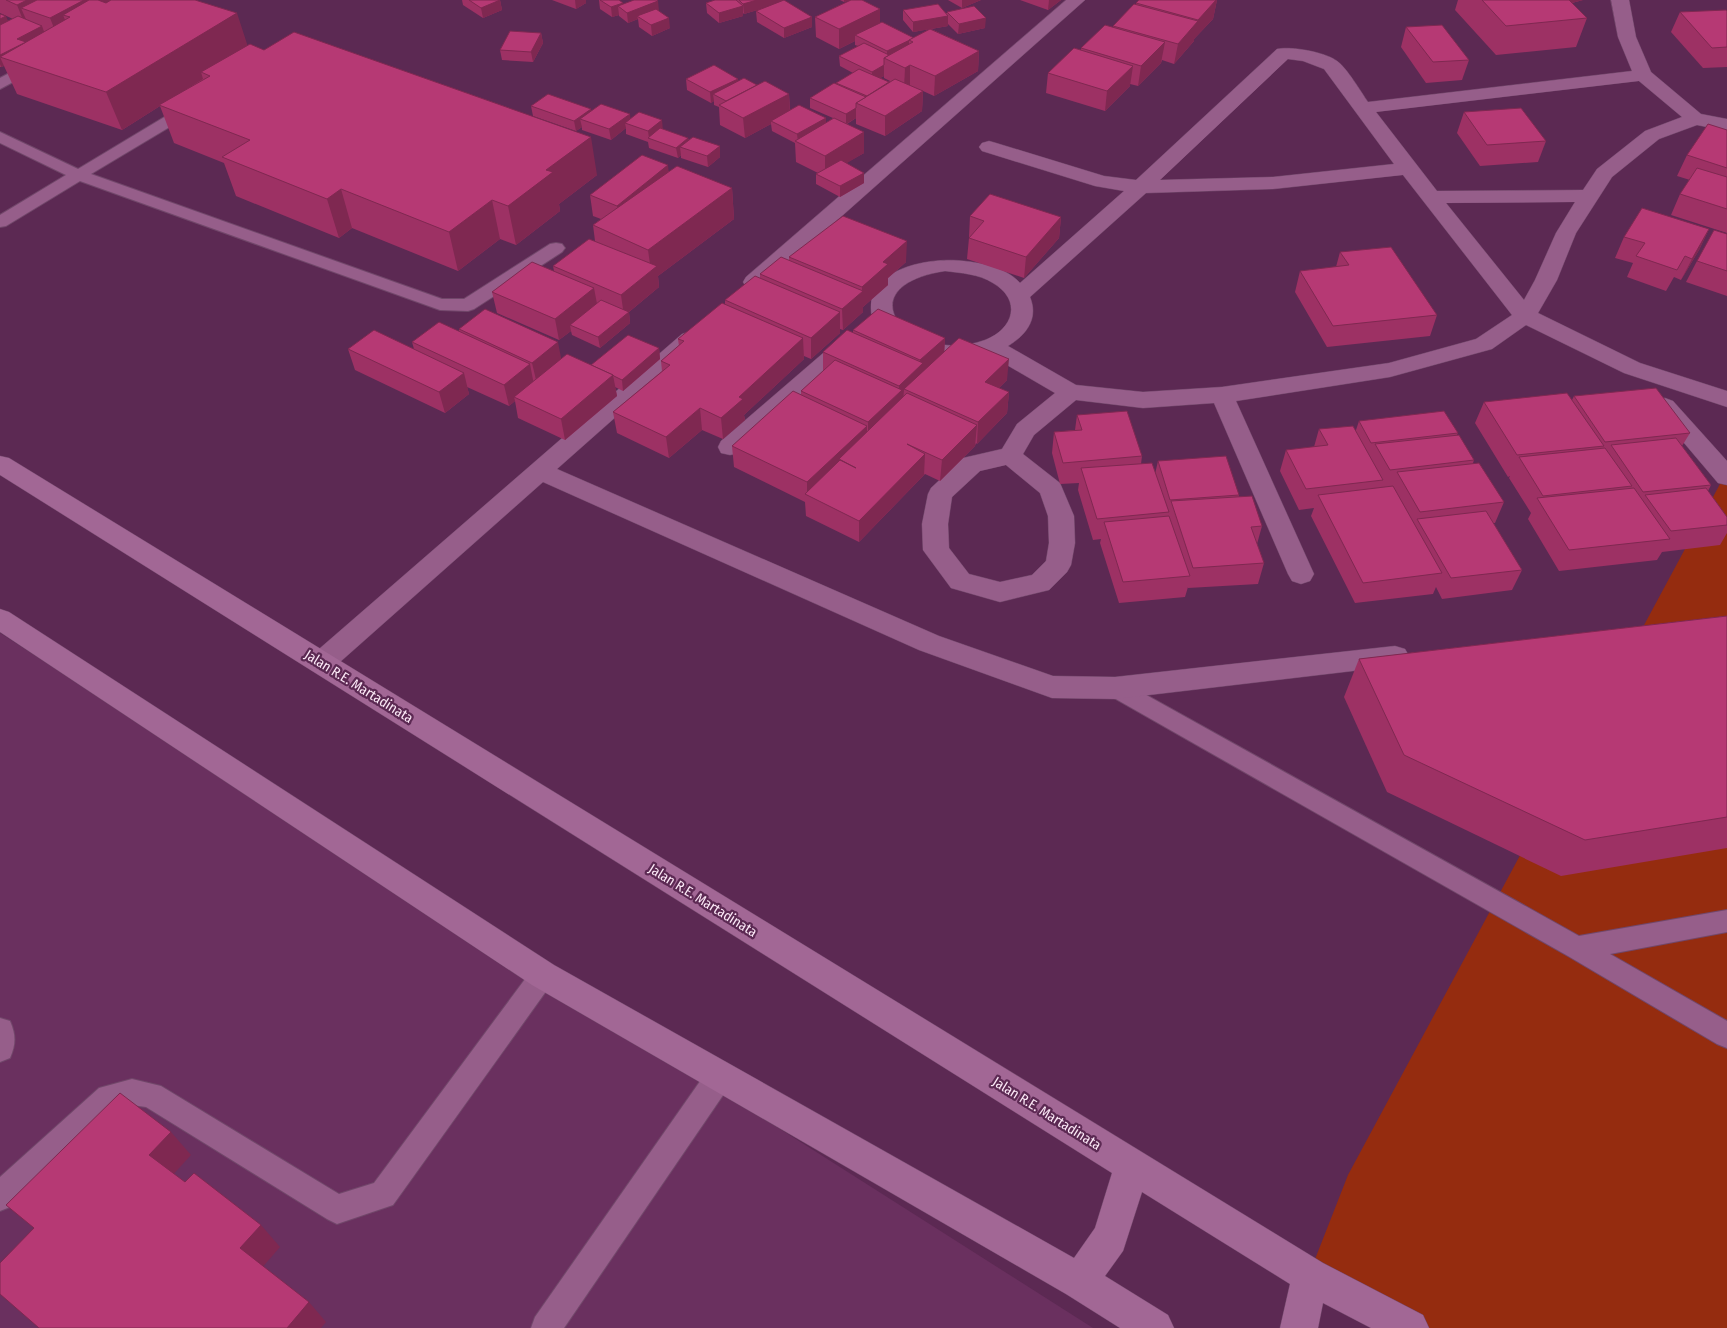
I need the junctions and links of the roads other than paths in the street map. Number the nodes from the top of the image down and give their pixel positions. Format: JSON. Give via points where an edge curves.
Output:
{"nodes":[{"id":1,"x":1076,"y":0,"type":"edge"},
{"id":2,"x":1620,"y":0,"type":"edge"},
{"id":3,"x":52,"y":55,"type":"edge"},
{"id":4,"x":1643,"y":75,"type":"junction"},
{"id":5,"x":0,"y":84,"type":"edge"},
{"id":6,"x":207,"y":99,"type":"edge"},
{"id":7,"x":1365,"y":108,"type":"junction"},
{"id":8,"x":1695,"y":119,"type":"junction"},
{"id":9,"x":1727,"y":125,"type":"edge"},
{"id":10,"x":0,"y":137,"type":"edge"},
{"id":11,"x":989,"y":147,"type":"dead end"},
{"id":12,"x":1408,"y":168,"type":"junction"},
{"id":13,"x":78,"y":175,"type":"junction"},
{"id":14,"x":1142,"y":187,"type":"junction"},
{"id":15,"x":1590,"y":196,"type":"junction"},
{"id":16,"x":1430,"y":197,"type":"junction"},
{"id":17,"x":0,"y":222,"type":"edge"},
{"id":18,"x":556,"y":248,"type":"dead end"},
{"id":19,"x":741,"y":294,"type":"edge"},
{"id":20,"x":1019,"y":295,"type":"junction"},
{"id":21,"x":882,"y":315,"type":"junction"},
{"id":22,"x":1525,"y":316,"type":"junction"},
{"id":23,"x":704,"y":327,"type":"edge"},
{"id":24,"x":990,"y":346,"type":"junction"},
{"id":25,"x":1632,"y":368,"type":"junction"},
{"id":26,"x":1071,"y":392,"type":"junction"},
{"id":27,"x":1222,"y":395,"type":"junction"},
{"id":28,"x":1727,"y":400,"type":"edge"},
{"id":29,"x":730,"y":447,"type":"edge"},
{"id":30,"x":1010,"y":456,"type":"junction"},
{"id":31,"x":0,"y":464,"type":"edge"},
{"id":32,"x":540,"y":471,"type":"junction"},
{"id":33,"x":1727,"y":476,"type":"edge"},
{"id":34,"x":1301,"y":574,"type":"dead end"},
{"id":35,"x":0,"y":619,"type":"edge"},
{"id":36,"x":1415,"y":654,"type":"edge"},
{"id":37,"x":321,"y":662,"type":"junction"},
{"id":38,"x":1115,"y":688,"type":"junction"},
{"id":39,"x":1727,"y":921,"type":"edge"},
{"id":40,"x":1577,"y":948,"type":"junction"},
{"id":41,"x":543,"y":975,"type":"junction"},
{"id":42,"x":0,"y":1030,"type":"edge"},
{"id":43,"x":1727,"y":1035,"type":"edge"},
{"id":44,"x":0,"y":1049,"type":"edge"},
{"id":45,"x":720,"y":1076,"type":"junction"},
{"id":46,"x":1132,"y":1165,"type":"junction"},
{"id":47,"x":0,"y":1197,"type":"edge"},
{"id":48,"x":1310,"y":1276,"type":"junction"},
{"id":49,"x":1079,"y":1280,"type":"junction"},
{"id":50,"x":546,"y":1328,"type":"edge"},
{"id":51,"x":1155,"y":1328,"type":"edge"},
{"id":52,"x":1299,"y":1328,"type":"edge"},
{"id":53,"x":1410,"y":1328,"type":"edge"}],
"edges":[{"from":1,"to":19,"type":"street"},
{"from":2,"to":4,"type":"street","via":[[1627,36]]},
{"from":3,"to":5,"type":"lane"},
{"from":4,"to":7,"type":"street"},
{"from":4,"to":8,"type":"street"},
{"from":6,"to":13,"type":"lane"},
{"from":7,"to":12,"type":"street"},
{"from":7,"to":14,"type":"street","via":[[1331,65],[1283,53]]},
{"from":8,"to":9,"type":"street"},
{"from":8,"to":15,"type":"street","via":[[1652,134],[1604,173]]},
{"from":10,"to":13,"type":"lane"},
{"from":11,"to":14,"type":"street","via":[[1102,182]]},
{"from":12,"to":14,"type":"street","via":[[1273,183]]},
{"from":12,"to":16,"type":"street"},
{"from":13,"to":17,"type":"lane"},
{"from":13,"to":18,"type":"lane","via":[[440,304],[468,305]]},
{"from":14,"to":20,"type":"street"},
{"from":15,"to":16,"type":"street"},
{"from":15,"to":22,"type":"street","via":[[1566,233],[1546,280]]},
{"from":16,"to":22,"type":"street"},
{"from":20,"to":21,"type":"street","via":[[1007,282],[982,270],[945,265],[922,268],[903,276],[889,287],[882,300]]},
{"from":20,"to":24,"type":"street","via":[[1023,309],[1020,324],[1008,336]]},
{"from":21,"to":24,"type":"street","via":[[897,334],[923,348],[946,352]]},
{"from":21,"to":29,"type":"street"},
{"from":22,"to":25,"type":"street"},
{"from":22,"to":27,"type":"street","via":[[1484,344],[1390,370]]},
{"from":23,"to":32,"type":"street"},
{"from":24,"to":26,"type":"street"},
{"from":25,"to":28,"type":"street"},
{"from":25,"to":33,"type":"street"},
{"from":26,"to":27,"type":"street","via":[[1143,400]]},
{"from":26,"to":30,"type":"street","via":[[1025,430]]},
{"from":27,"to":34,"type":"street"},
{"from":30,"to":30,"type":"street","via":[[972,464],[940,494],[935,524],[936,550],[960,581],[1000,592],[1040,583],[1058,565],[1062,543],[1061,516],[1051,489]]},
{"from":31,"to":37,"type":"highway","name":"Jalan R.E. Martadinata"},
{"from":32,"to":37,"type":"street"},
{"from":32,"to":38,"type":"street","via":[[929,643],[1052,687]]},
{"from":35,"to":41,"type":"highway"},
{"from":36,"to":38,"type":"street"},
{"from":37,"to":46,"type":"highway","name":"Jalan R.E. Martadinata"},
{"from":38,"to":40,"type":"lane"},
{"from":39,"to":40,"type":"lane"},
{"from":40,"to":43,"type":"lane"},
{"from":41,"to":45,"type":"highway"},
{"from":41,"to":47,"type":"lane","via":[[383,1195],[337,1209],[151,1095],[132,1092],[109,1096]]},
{"from":42,"to":44,"type":"lane"},
{"from":45,"to":49,"type":"highway"},
{"from":45,"to":50,"type":"lane"},
{"from":46,"to":48,"type":"highway","name":"Jalan R.E. Martadinata"},
{"from":46,"to":49,"type":"highway","via":[[1110,1238]]},
{"from":48,"to":52,"type":"highway"},
{"from":48,"to":53,"type":"highway","name":"Jalan R.E. Martadinata"},
{"from":49,"to":51,"type":"highway"}]}
